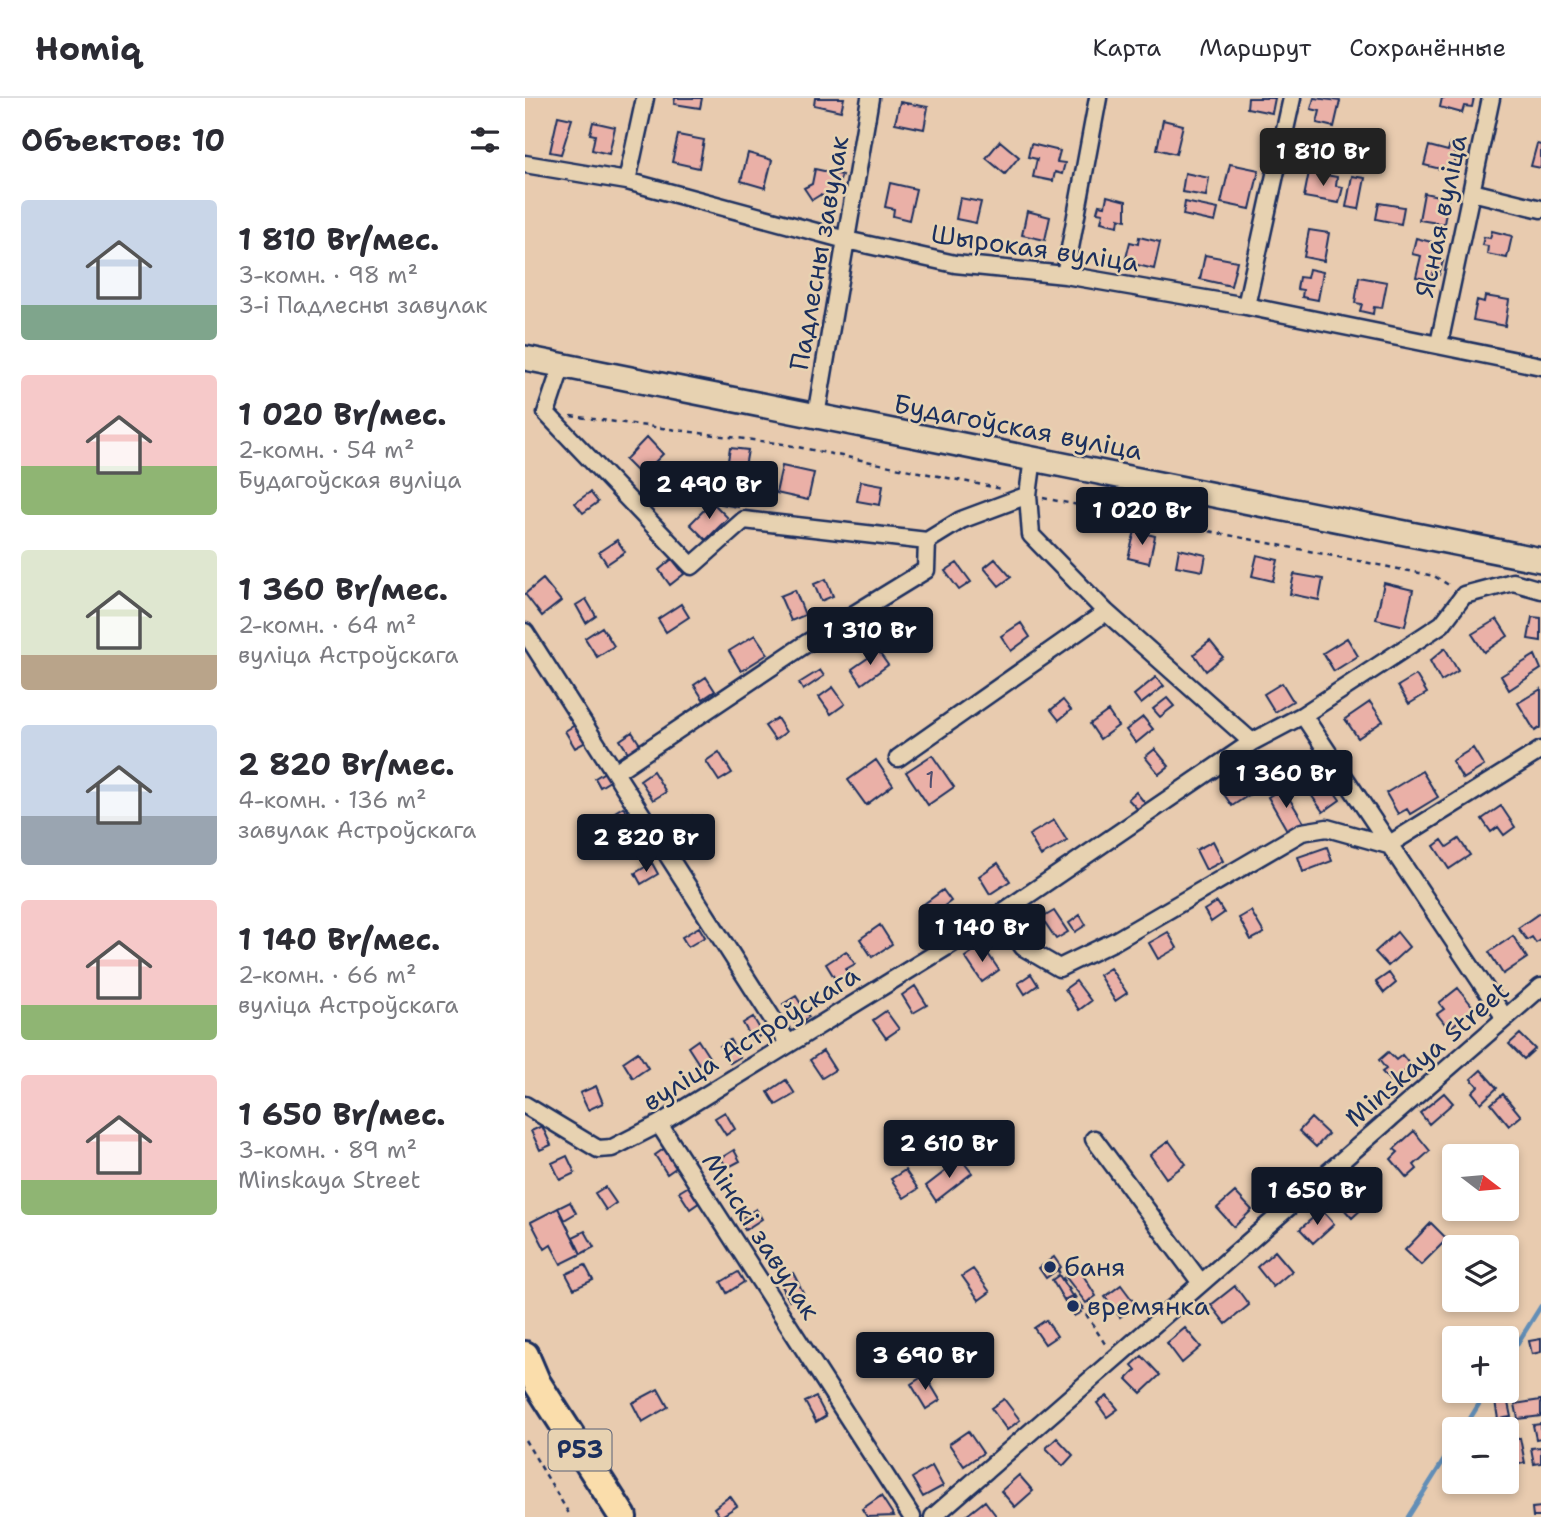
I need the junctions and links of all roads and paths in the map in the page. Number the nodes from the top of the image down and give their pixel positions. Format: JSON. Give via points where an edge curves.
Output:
{"nodes":[{"id":1,"x":645,"y":98,"type":"edge"},
{"id":2,"x":870,"y":98,"type":"edge"},
{"id":3,"x":1098,"y":98,"type":"edge"},
{"id":4,"x":1292,"y":98,"type":"edge"},
{"id":5,"x":1491,"y":98,"type":"edge"},
{"id":6,"x":525,"y":164,"type":"edge"},
{"id":7,"x":627,"y":181,"type":"junction"},
{"id":8,"x":1472,"y":192,"type":"junction"},
{"id":9,"x":1541,"y":209,"type":"edge"},
{"id":10,"x":846,"y":240,"type":"junction"},
{"id":11,"x":1065,"y":275,"type":"junction"},
{"id":12,"x":1246,"y":306,"type":"junction"},
{"id":13,"x":1439,"y":344,"type":"junction"},
{"id":14,"x":525,"y":358,"type":"edge"},
{"id":15,"x":562,"y":365,"type":"junction"},
{"id":16,"x":1541,"y":366,"type":"edge"},
{"id":17,"x":816,"y":416,"type":"junction"},
{"id":18,"x":1033,"y":458,"type":"junction"},
{"id":19,"x":1028,"y":495,"type":"junction"},
{"id":20,"x":927,"y":541,"type":"junction"},
{"id":21,"x":1541,"y":560,"type":"edge"},
{"id":22,"x":1541,"y":590,"type":"edge"},
{"id":23,"x":1106,"y":612,"type":"junction"},
{"id":24,"x":525,"y":632,"type":"edge"},
{"id":25,"x":1303,"y":715,"type":"junction"},
{"id":26,"x":1252,"y":742,"type":"junction"},
{"id":27,"x":1541,"y":750,"type":"edge"},
{"id":28,"x":898,"y":758,"type":"dead end"},
{"id":29,"x":615,"y":772,"type":"junction"},
{"id":30,"x":1388,"y":845,"type":"junction"},
{"id":31,"x":1000,"y":914,"type":"junction"},
{"id":32,"x":1541,"y":986,"type":"edge"},
{"id":33,"x":1505,"y":1018,"type":"junction"},
{"id":34,"x":788,"y":1043,"type":"junction"},
{"id":35,"x":525,"y":1105,"type":"edge"},
{"id":36,"x":659,"y":1124,"type":"junction"},
{"id":37,"x":1094,"y":1139,"type":"dead end"},
{"id":38,"x":1058,"y":1269,"type":"dead end"},
{"id":39,"x":1201,"y":1283,"type":"junction"},
{"id":40,"x":1091,"y":1299,"type":"dead end"},
{"id":41,"x":1082,"y":1308,"type":"junction"},
{"id":42,"x":1109,"y":1350,"type":"dead end"},
{"id":43,"x":525,"y":1355,"type":"edge"},
{"id":44,"x":525,"y":1440,"type":"edge"},
{"id":45,"x":571,"y":1517,"type":"edge"},
{"id":46,"x":622,"y":1517,"type":"edge"},
{"id":47,"x":912,"y":1517,"type":"edge"},
{"id":48,"x":933,"y":1517,"type":"edge"}],
"edges":[{"from":1,"to":7,"type":"street"},
{"from":2,"to":10,"type":"street","name":"Падлесны завулак"},
{"from":3,"to":11,"type":"street"},
{"from":4,"to":12,"type":"street"},
{"from":5,"to":8,"type":"street","name":"Ясная вуліца"},
{"from":6,"to":7,"type":"street","name":"Шырокая вуліца"},
{"from":7,"to":10,"type":"street","name":"Шырокая вуліца"},
{"from":8,"to":9,"type":"street"},
{"from":8,"to":13,"type":"street","name":"Ясная вуліца"},
{"from":10,"to":11,"type":"street","name":"Шырокая вуліца","via":[[955,264]]},
{"from":10,"to":17,"type":"street","name":"Падлесны завулак"},
{"from":11,"to":12,"type":"street","name":"Шырокая вуліца"},
{"from":12,"to":13,"type":"street","name":"Шырокая вуліца"},
{"from":13,"to":16,"type":"street","name":"Шырокая вуліца"},
{"from":14,"to":15,"type":"street","name":"Будагоўская вуліца"},
{"from":15,"to":17,"type":"street","name":"Будагоўская вуліца"},
{"from":15,"to":20,"type":"street","via":[[547,413],[692,566],[744,520]]},
{"from":17,"to":18,"type":"street","name":"Будагоўская вуліца"},
{"from":18,"to":19,"type":"street"},
{"from":18,"to":21,"type":"street","name":"Будагоўская вуліца"},
{"from":19,"to":20,"type":"street","via":[[961,520]]},
{"from":19,"to":23,"type":"street","via":[[1031,535]]},
{"from":20,"to":29,"type":"street","via":[[926,570],[796,650]]},
{"from":22,"to":25,"type":"street","name":"вуліца Астроўскага","via":[[1513,582],[1464,595],[1442,624]]},
{"from":23,"to":26,"type":"street"},
{"from":23,"to":28,"type":"street"},
{"from":24,"to":29,"type":"street"},
{"from":25,"to":26,"type":"street","name":"вуліца Астроўскага"},
{"from":25,"to":30,"type":"street"},
{"from":26,"to":31,"type":"street","name":"вуліца Астроўскага"},
{"from":27,"to":30,"type":"street"},
{"from":29,"to":34,"type":"street"},
{"from":30,"to":31,"type":"street","via":[[1327,828],[1303,832],[1115,941],[1059,968],[1023,947]]},
{"from":30,"to":33,"type":"street"},
{"from":31,"to":34,"type":"street","name":"вуліца Астроўскага"},
{"from":32,"to":33,"type":"street","name":"Minskaya Street"},
{"from":33,"to":39,"type":"street","name":"Minskaya Street"},
{"from":34,"to":36,"type":"street","name":"вуліца Астроўскага"},
{"from":35,"to":36,"type":"street","name":"вуліца Астроўскага","via":[[598,1149],[612,1148]]},
{"from":36,"to":47,"type":"street","name":"Мінскі завулак"},
{"from":37,"to":39,"type":"street"},
{"from":38,"to":41,"type":"path"},
{"from":39,"to":48,"type":"street","name":"Minskaya Street"},
{"from":40,"to":41,"type":"path"},
{"from":41,"to":42,"type":"path"},
{"from":43,"to":46,"type":"main road","number":"Р53","via":[[537,1383]]},
{"from":44,"to":45,"type":"path"}]}
